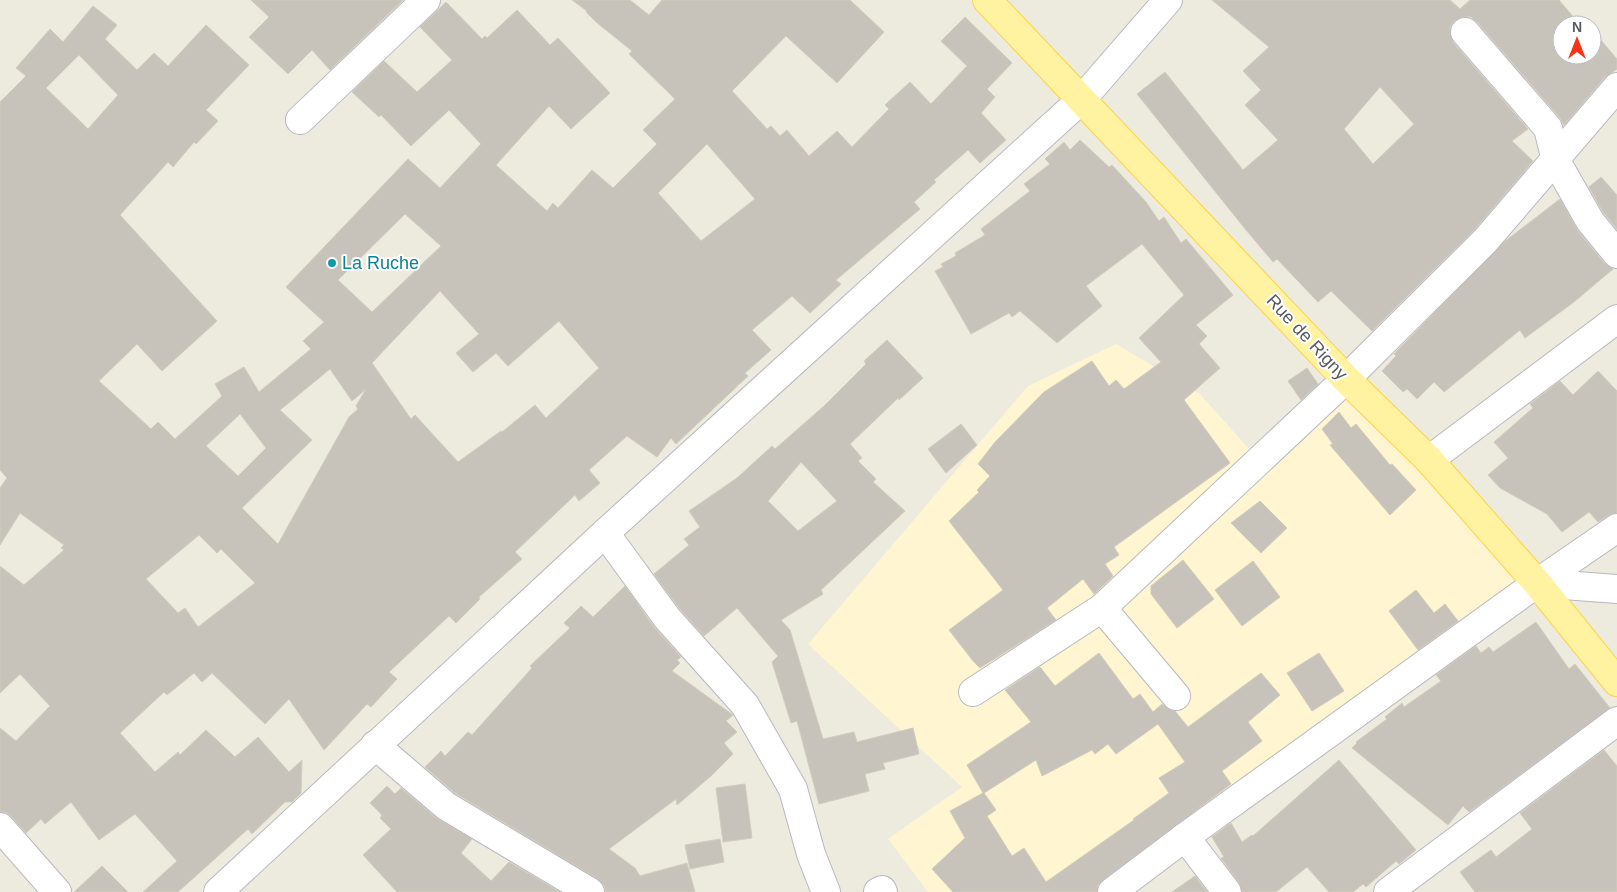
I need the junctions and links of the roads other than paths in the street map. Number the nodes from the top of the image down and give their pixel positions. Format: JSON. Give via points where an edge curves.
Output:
{"nodes":[{"id":1,"x":426,"y":0,"type":"edge"},
{"id":2,"x":987,"y":0,"type":"edge"},
{"id":3,"x":1168,"y":0,"type":"edge"},
{"id":4,"x":1465,"y":32,"type":"dead end"},
{"id":5,"x":1617,"y":88,"type":"edge"},
{"id":6,"x":1082,"y":99,"type":"junction"},
{"id":7,"x":300,"y":120,"type":"dead end"},
{"id":8,"x":1556,"y":161,"type":"junction"},
{"id":9,"x":1617,"y":254,"type":"edge"},
{"id":10,"x":1617,"y":319,"type":"edge"},
{"id":11,"x":1346,"y":379,"type":"junction"},
{"id":12,"x":1429,"y":460,"type":"junction"},
{"id":13,"x":1617,"y":528,"type":"edge"},
{"id":14,"x":605,"y":533,"type":"junction"},
{"id":15,"x":1537,"y":583,"type":"junction"},
{"id":16,"x":1617,"y":589,"type":"edge"},
{"id":17,"x":1102,"y":608,"type":"junction"},
{"id":18,"x":1617,"y":682,"type":"edge"},
{"id":19,"x":973,"y":692,"type":"dead end"},
{"id":20,"x":1176,"y":696,"type":"dead end"},
{"id":21,"x":1617,"y":721,"type":"edge"},
{"id":22,"x":376,"y":745,"type":"junction"},
{"id":23,"x":0,"y":827,"type":"edge"},
{"id":24,"x":1185,"y":837,"type":"junction"},
{"id":25,"x":57,"y":892,"type":"edge"},
{"id":26,"x":218,"y":892,"type":"edge"},
{"id":27,"x":590,"y":892,"type":"edge"},
{"id":28,"x":826,"y":892,"type":"edge"},
{"id":29,"x":878,"y":892,"type":"edge"},
{"id":30,"x":884,"y":892,"type":"edge"},
{"id":31,"x":1112,"y":892,"type":"edge"},
{"id":32,"x":1228,"y":892,"type":"edge"},
{"id":33,"x":1388,"y":892,"type":"edge"}],
"edges":[{"from":1,"to":7,"type":"street"},
{"from":2,"to":6,"type":"main road","name":"Rue de Rigny"},
{"from":3,"to":6,"type":"street"},
{"from":4,"to":8,"type":"street","via":[[1548,128]]},
{"from":5,"to":8,"type":"street"},
{"from":6,"to":11,"type":"main road","name":"Rue de Rigny"},
{"from":6,"to":14,"type":"street"},
{"from":8,"to":9,"type":"street","via":[[1590,221]]},
{"from":8,"to":11,"type":"street","via":[[1485,241]]},
{"from":10,"to":12,"type":"street"},
{"from":11,"to":12,"type":"main road","name":"Rue de Rigny"},
{"from":11,"to":17,"type":"street"},
{"from":12,"to":15,"type":"main road","name":"Rue de Rigny"},
{"from":13,"to":15,"type":"street"},
{"from":14,"to":22,"type":"street"},
{"from":14,"to":28,"type":"street","via":[[667,618],[745,705],[793,789],[811,854]]},
{"from":15,"to":16,"type":"street"},
{"from":15,"to":18,"type":"main road","name":"Rue de Rigny"},
{"from":15,"to":24,"type":"street"},
{"from":17,"to":19,"type":"street"},
{"from":17,"to":20,"type":"street"},
{"from":21,"to":33,"type":"street"},
{"from":22,"to":26,"type":"street"},
{"from":22,"to":27,"type":"street","via":[[446,806]]},
{"from":23,"to":25,"type":"street"},
{"from":24,"to":31,"type":"street"},
{"from":24,"to":32,"type":"street"},
{"from":29,"to":30,"type":"street"}]}
